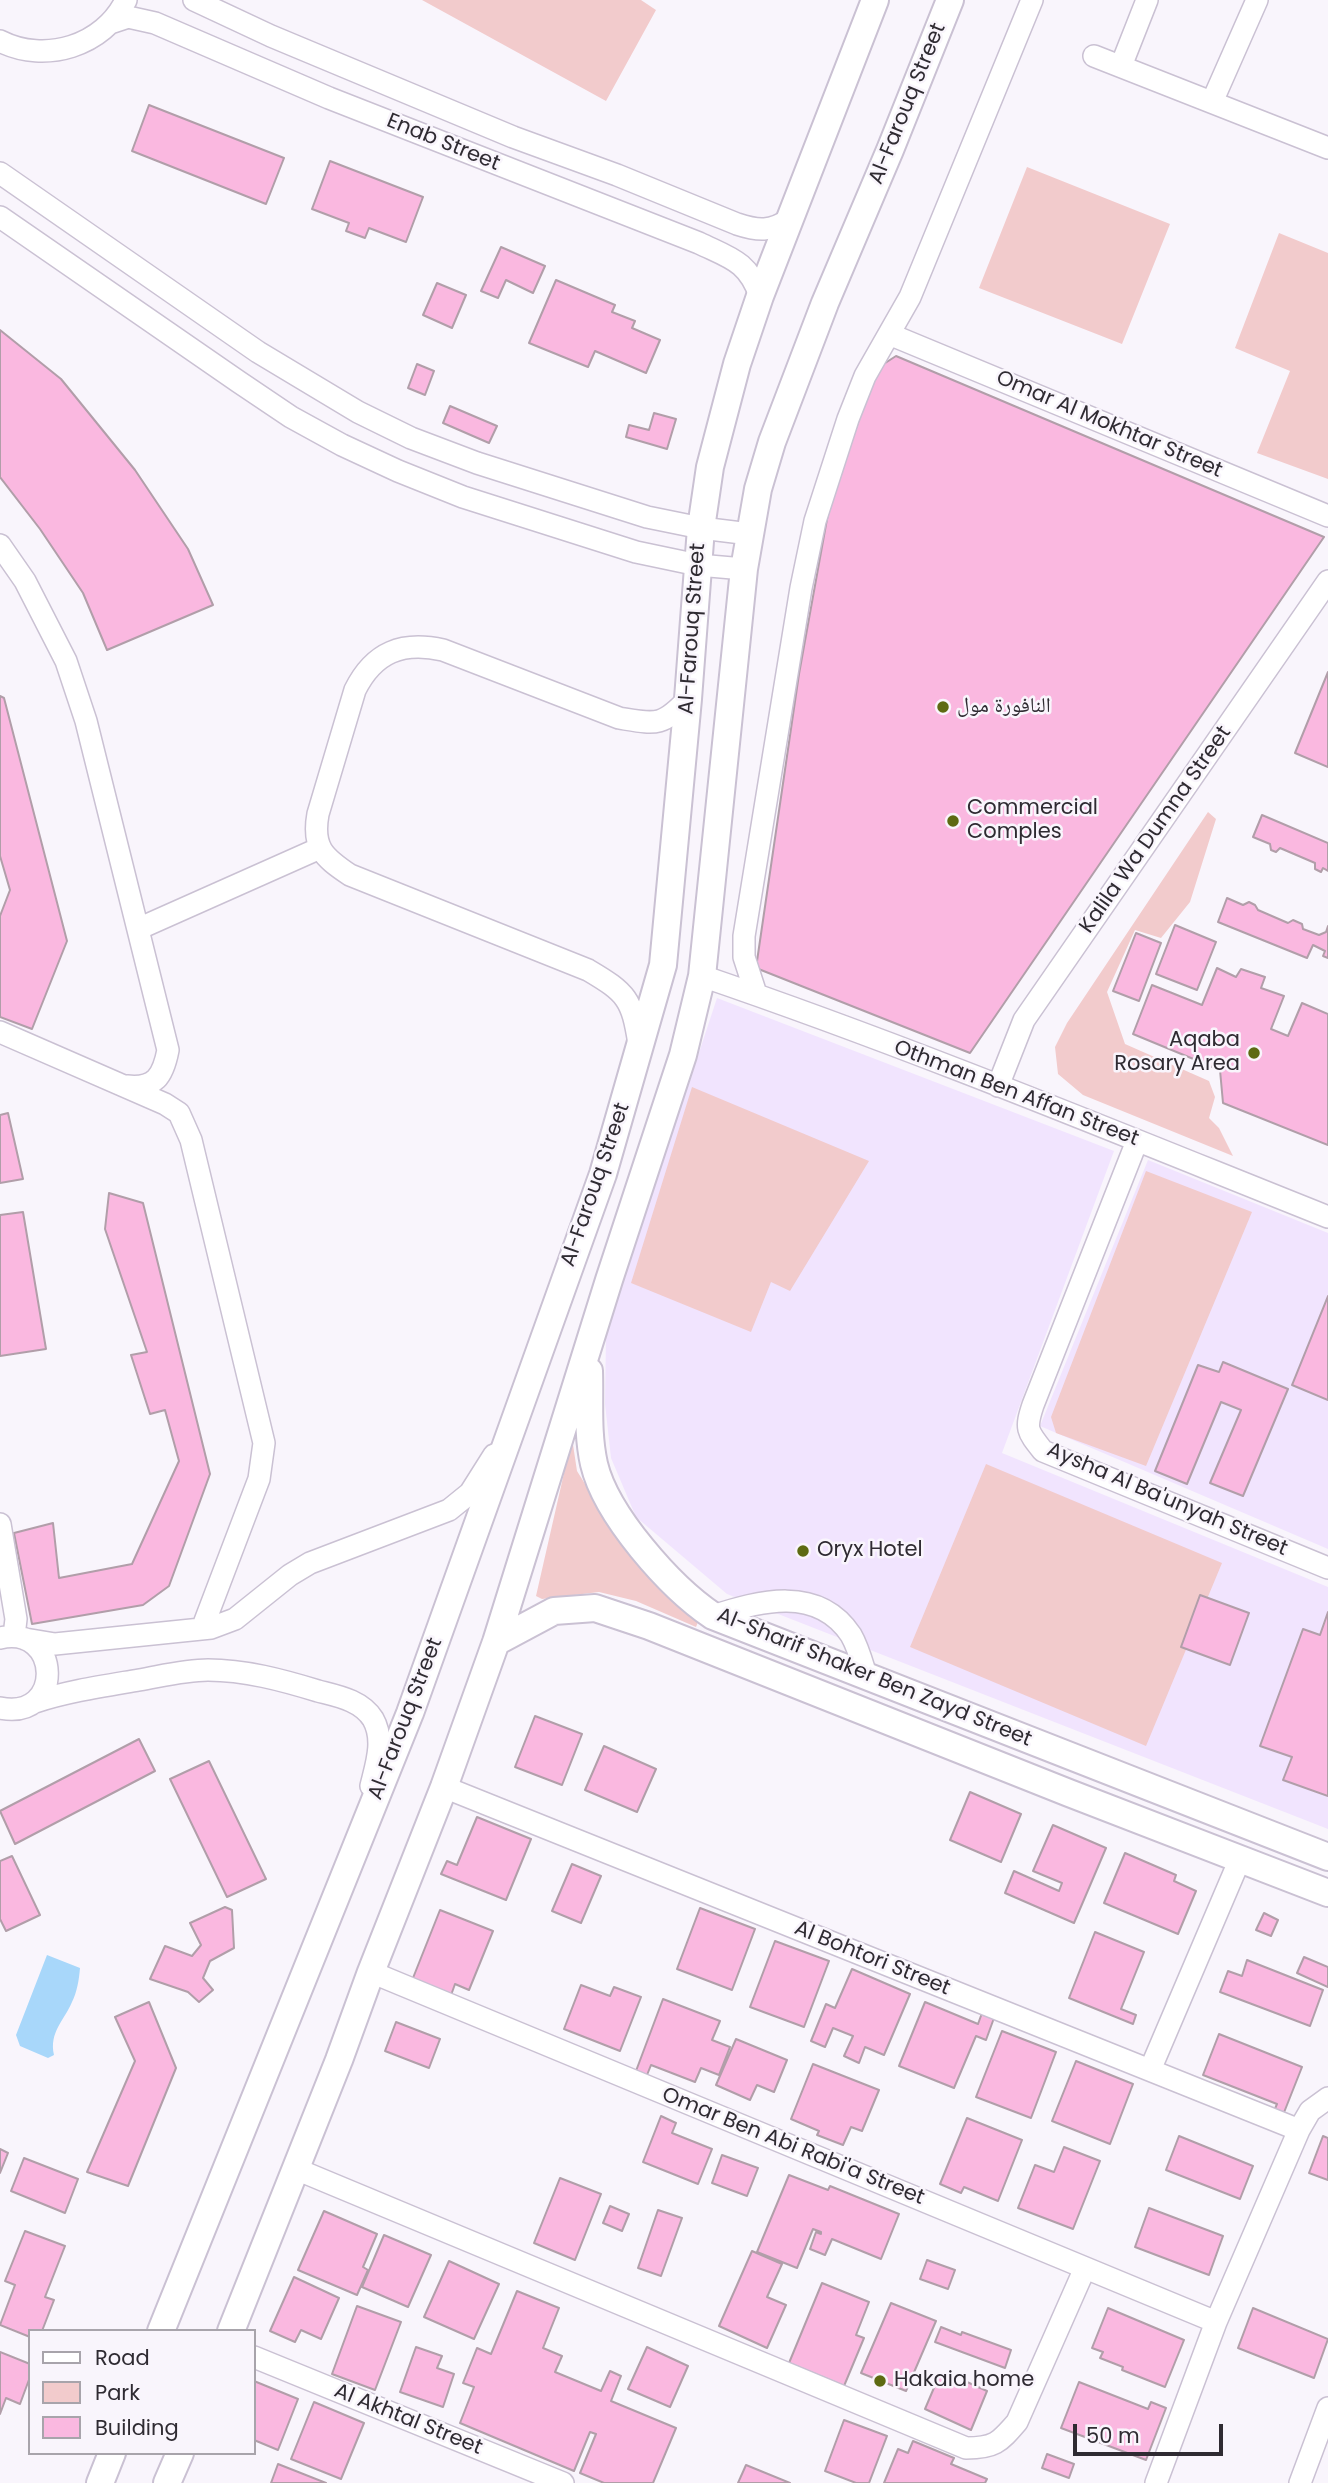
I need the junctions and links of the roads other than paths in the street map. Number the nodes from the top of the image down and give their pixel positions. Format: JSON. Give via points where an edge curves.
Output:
{"nodes":[{"id":1,"x":126,"y":0,"type":"edge"},
{"id":2,"x":194,"y":0,"type":"edge"},
{"id":3,"x":876,"y":0,"type":"edge"},
{"id":4,"x":950,"y":0,"type":"edge"},
{"id":5,"x":1032,"y":0,"type":"edge"},
{"id":6,"x":1147,"y":0,"type":"edge"},
{"id":7,"x":1257,"y":0,"type":"edge"},
{"id":8,"x":110,"y":23,"type":"junction"},
{"id":9,"x":0,"y":41,"type":"edge"},
{"id":10,"x":1094,"y":56,"type":"dead end"},
{"id":11,"x":1121,"y":66,"type":"junction"},
{"id":12,"x":1212,"y":102,"type":"junction"},
{"id":13,"x":1328,"y":148,"type":"edge"},
{"id":14,"x":0,"y":173,"type":"edge"},
{"id":15,"x":0,"y":217,"type":"edge"},
{"id":16,"x":790,"y":219,"type":"junction"},
{"id":17,"x":760,"y":296,"type":"junction"},
{"id":18,"x":889,"y":334,"type":"junction"},
{"id":19,"x":1328,"y":516,"type":"edge"},
{"id":20,"x":701,"y":528,"type":"junction"},
{"id":21,"x":750,"y":534,"type":"junction"},
{"id":22,"x":0,"y":545,"type":"edge"},
{"id":23,"x":698,"y":565,"type":"junction"},
{"id":24,"x":744,"y":569,"type":"junction"},
{"id":25,"x":1328,"y":581,"type":"edge"},
{"id":26,"x":688,"y":699,"type":"junction"},
{"id":27,"x":320,"y":848,"type":"junction"},
{"id":28,"x":138,"y":929,"type":"junction"},
{"id":29,"x":702,"y":975,"type":"junction"},
{"id":30,"x":756,"y":994,"type":"junction"},
{"id":31,"x":0,"y":1032,"type":"edge"},
{"id":32,"x":640,"y":1051,"type":"junction"},
{"id":33,"x":123,"y":1086,"type":"junction"},
{"id":34,"x":998,"y":1086,"type":"junction"},
{"id":35,"x":1137,"y":1141,"type":"junction"},
{"id":36,"x":1328,"y":1217,"type":"edge"},
{"id":37,"x":589,"y":1345,"type":"junction"},
{"id":38,"x":512,"y":1422,"type":"junction"},
{"id":39,"x":0,"y":1524,"type":"edge"},
{"id":40,"x":1328,"y":1568,"type":"edge"},
{"id":41,"x":713,"y":1616,"type":"junction"},
{"id":42,"x":202,"y":1629,"type":"junction"},
{"id":43,"x":13,"y":1638,"type":"edge"},
{"id":44,"x":496,"y":1642,"type":"junction"},
{"id":45,"x":866,"y":1675,"type":"junction"},
{"id":46,"x":35,"y":1702,"type":"junction"},
{"id":47,"x":4,"y":1712,"type":"edge"},
{"id":48,"x":1080,"y":1759,"type":"junction"},
{"id":49,"x":444,"y":1787,"type":"junction"},
{"id":50,"x":1069,"y":1793,"type":"junction"},
{"id":51,"x":358,"y":1843,"type":"junction"},
{"id":52,"x":1328,"y":1857,"type":"edge"},
{"id":53,"x":1240,"y":1858,"type":"junction"},
{"id":54,"x":1328,"y":1893,"type":"edge"},
{"id":55,"x":371,"y":1972,"type":"junction"},
{"id":56,"x":1150,"y":2070,"type":"junction"},
{"id":57,"x":1328,"y":2098,"type":"edge"},
{"id":58,"x":1299,"y":2130,"type":"junction"},
{"id":59,"x":296,"y":2169,"type":"junction"},
{"id":60,"x":1085,"y":2268,"type":"junction"},
{"id":61,"x":1216,"y":2322,"type":"junction"},
{"id":62,"x":162,"y":2329,"type":"edge"},
{"id":63,"x":232,"y":2329,"type":"edge"},
{"id":64,"x":256,"y":2358,"type":"edge"},
{"id":65,"x":1328,"y":2408,"type":"edge"},
{"id":66,"x":111,"y":2455,"type":"edge"},
{"id":67,"x":179,"y":2455,"type":"edge"},
{"id":68,"x":100,"y":2483,"type":"edge"},
{"id":69,"x":167,"y":2483,"type":"edge"},
{"id":70,"x":563,"y":2483,"type":"edge"},
{"id":71,"x":1156,"y":2483,"type":"edge"},
{"id":72,"x":1300,"y":2483,"type":"edge"}],
"edges":[{"from":1,"to":8,"type":"street"},
{"from":2,"to":16,"type":"street","name":"Enab Street","via":[[513,137],[727,220],[767,230]]},
{"from":3,"to":16,"type":"main road","name":"Al-Farouq Street"},
{"from":4,"to":21,"type":"main road","name":"Al-Farouq Street","via":[[791,391],[758,489]]},
{"from":5,"to":18,"type":"street","via":[[910,297]]},
{"from":6,"to":11,"type":"street"},
{"from":7,"to":12,"type":"street"},
{"from":8,"to":9,"type":"street","via":[[96,36],[60,50],[22,50]]},
{"from":8,"to":17,"type":"street","name":"Enab Street","via":[[128,16],[155,23],[342,103],[699,243],[745,266]]},
{"from":10,"to":11,"type":"street"},
{"from":11,"to":12,"type":"street"},
{"from":12,"to":13,"type":"street"},
{"from":14,"to":20,"type":"street","via":[[257,352],[411,439],[648,517]]},
{"from":15,"to":23,"type":"street","via":[[291,417],[342,445],[463,498],[636,552]]},
{"from":16,"to":17,"type":"main road","name":"Al-Farouq Street"},
{"from":17,"to":20,"type":"main road","name":"Al-Farouq Street","via":[[720,426]]},
{"from":18,"to":19,"type":"street","name":"Omar Al Mokhtar Street"},
{"from":18,"to":30,"type":"street","via":[[848,419],[807,555],[744,936],[744,957]]},
{"from":20,"to":21,"type":"street"},
{"from":20,"to":23,"type":"main road","name":"Al-Farouq Street"},
{"from":21,"to":24,"type":"main road","name":"Al-Farouq Street"},
{"from":22,"to":28,"type":"street","via":[[25,581],[66,661],[86,721]]},
{"from":23,"to":24,"type":"street"},
{"from":23,"to":26,"type":"main road","name":"Al-Farouq Street"},
{"from":24,"to":29,"type":"main road","name":"Al-Farouq Street"},
{"from":25,"to":34,"type":"street","name":"Kalila Wa Dumna Street","via":[[1024,1020]]},
{"from":26,"to":27,"type":"street","via":[[670,719],[619,718],[443,650],[422,646],[386,654],[362,676],[355,690],[318,814],[314,834]]},
{"from":26,"to":32,"type":"main road","name":"Al-Farouq Street","via":[[663,965]]},
{"from":27,"to":28,"type":"street"},
{"from":27,"to":32,"type":"street","via":[[350,875],[588,970],[610,983],[628,999]]},
{"from":28,"to":33,"type":"street","via":[[168,1050],[165,1067],[150,1084]]},
{"from":29,"to":30,"type":"street","name":"Othman Ben Affan Street"},
{"from":29,"to":37,"type":"main road","name":"Al-Farouq Street","via":[[683,1055]]},
{"from":30,"to":34,"type":"street","name":"Othman Ben Affan Street"},
{"from":31,"to":33,"type":"street"},
{"from":32,"to":38,"type":"main road","name":"Al-Farouq Street","via":[[603,1174]]},
{"from":33,"to":42,"type":"street","via":[[165,1104],[179,1113],[187,1127],[264,1443],[259,1479]]},
{"from":34,"to":35,"type":"street","name":"Othman Ben Affan Street"},
{"from":35,"to":36,"type":"street","name":"Othman Ben Affan Street"},
{"from":35,"to":40,"type":"street","name":"Aysha Al Ba'unyah Street","via":[[1033,1405],[1028,1432],[1043,1451]]},
{"from":37,"to":41,"type":"main road","name":"Al-Sharif Shaker Ben Zayd Street","via":[[590,1438],[599,1480],[624,1523],[668,1579]]},
{"from":37,"to":44,"type":"main road","name":"Al-Farouq Street"},
{"from":38,"to":42,"type":"street","via":[[470,1493],[450,1510],[310,1563],[235,1619]]},
{"from":38,"to":51,"type":"main road","name":"Al-Farouq Street","via":[[410,1713]]},
{"from":39,"to":43,"type":"street","via":[[16,1619]]},
{"from":41,"to":45,"type":"main road","name":"Al-Sharif Shaker Ben Zayd Street"},
{"from":41,"to":45,"type":"street","via":[[767,1600],[795,1601],[820,1609],[851,1635]]},
{"from":42,"to":43,"type":"street","via":[[55,1644]]},
{"from":43,"to":46,"type":"street","via":[[36,1646],[44,1656],[48,1681]]},
{"from":44,"to":49,"type":"main road","name":"Al-Farouq Street"},
{"from":44,"to":50,"type":"main road","name":"Al-Sharif Shaker Ben Zayd Street","via":[[554,1611],[595,1608]]},
{"from":45,"to":48,"type":"main road","name":"Al-Sharif Shaker Ben Zayd Street"},
{"from":46,"to":47,"type":"street"},
{"from":46,"to":51,"type":"street","via":[[64,1693],[209,1670],[273,1678],[348,1699],[363,1708],[378,1731],[379,1749]]},
{"from":48,"to":50,"type":"main road"},
{"from":48,"to":52,"type":"main road","name":"Al-Sharif Shaker Ben Zayd Street"},
{"from":49,"to":55,"type":"main road","name":"Al-Farouq Street"},
{"from":49,"to":56,"type":"street","name":"Al Bohtori Street"},
{"from":50,"to":53,"type":"main road","name":"Al-Sharif Shaker Ben Zayd Street"},
{"from":51,"to":62,"type":"main road","name":"Al-Farouq Street"},
{"from":53,"to":54,"type":"main road","name":"Al-Sharif Shaker Ben Zayd Street"},
{"from":53,"to":56,"type":"street"},
{"from":55,"to":59,"type":"main road","name":"Al-Farouq Street"},
{"from":55,"to":60,"type":"street","name":"Omar Ben Abi Rabi'a Street"},
{"from":56,"to":58,"type":"street","name":"Al Bohtori Street"},
{"from":57,"to":58,"type":"street","via":[[1310,2110]]},
{"from":58,"to":61,"type":"street"},
{"from":59,"to":60,"type":"street","via":[[966,2448],[987,2448],[1002,2440],[1017,2422]]},
{"from":59,"to":63,"type":"main road","name":"Al-Farouq Street"},
{"from":60,"to":61,"type":"street","name":"Omar Ben Abi Rabi'a Street"},
{"from":61,"to":71,"type":"street"},
{"from":64,"to":70,"type":"street","name":"Al Akhtal Street"},
{"from":65,"to":72,"type":"street"},
{"from":66,"to":68,"type":"main road"},
{"from":67,"to":69,"type":"main road"}]}
